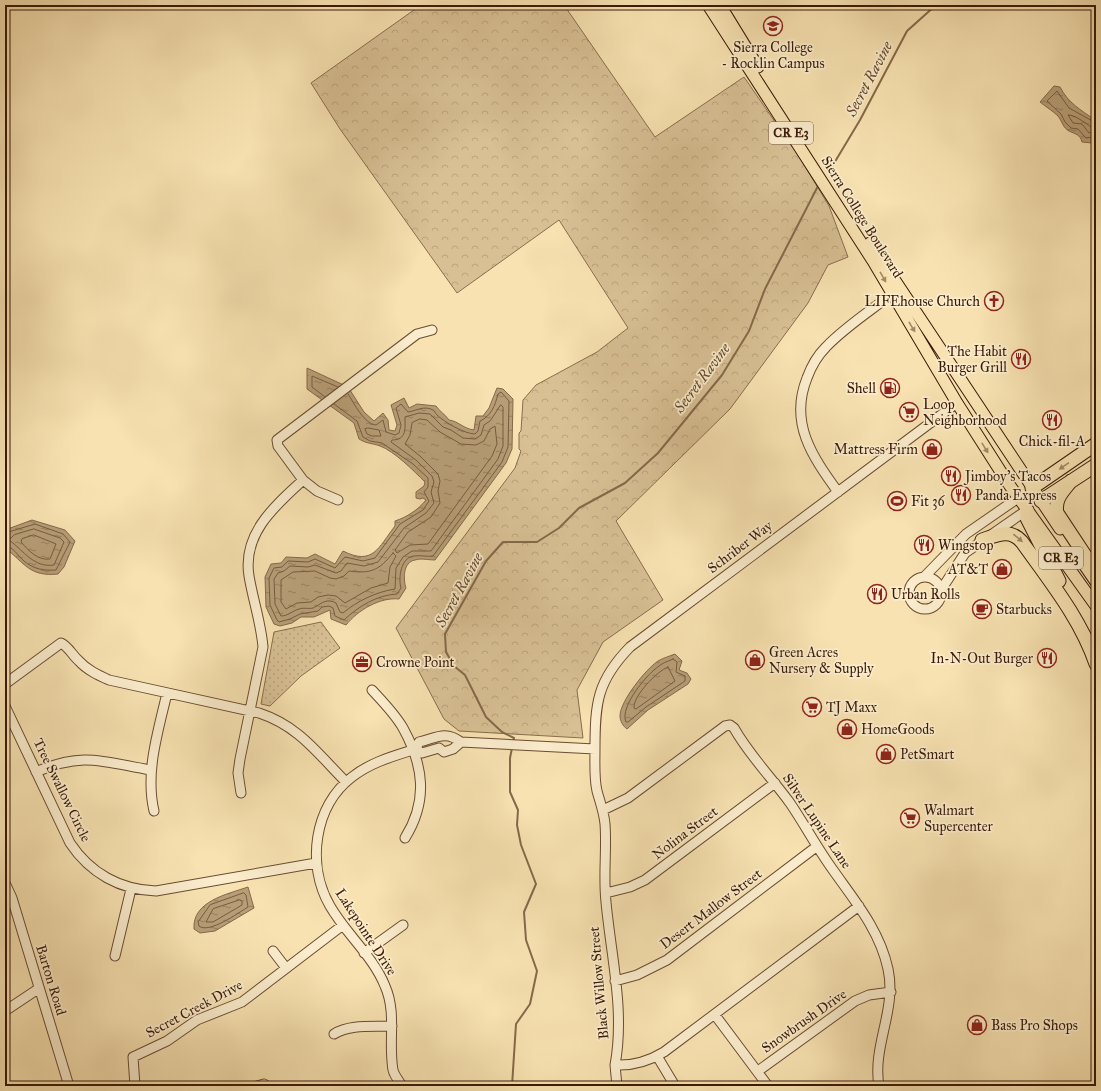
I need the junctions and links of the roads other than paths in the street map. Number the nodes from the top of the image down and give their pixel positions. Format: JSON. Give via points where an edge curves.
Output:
{"nodes":[{"id":1,"x":708,"y":5,"type":"edge"},
{"id":2,"x":720,"y":5,"type":"edge"},
{"id":3,"x":896,"y":291,"type":"junction"},
{"id":4,"x":432,"y":330,"type":"dead end"},
{"id":5,"x":957,"y":403,"type":"junction"},
{"id":6,"x":1096,"y":444,"type":"edge"},
{"id":7,"x":1096,"y":466,"type":"edge"},
{"id":8,"x":304,"y":480,"type":"junction"},
{"id":9,"x":1071,"y":481,"type":"junction"},
{"id":10,"x":1032,"y":488,"type":"junction"},
{"id":11,"x":838,"y":492,"type":"junction"},
{"id":12,"x":1018,"y":498,"type":"junction"},
{"id":13,"x":338,"y":500,"type":"dead end"},
{"id":14,"x":1041,"y":501,"type":"junction"},
{"id":15,"x":1027,"y":510,"type":"junction"},
{"id":16,"x":982,"y":540,"type":"junction"},
{"id":17,"x":1096,"y":572,"type":"edge"},
{"id":18,"x":925,"y":576,"type":"junction"},
{"id":19,"x":1096,"y":582,"type":"edge"},
{"id":20,"x":941,"y":590,"type":"junction"},
{"id":21,"x":1096,"y":606,"type":"edge"},
{"id":22,"x":1091,"y":650,"type":"junction"},
{"id":23,"x":1096,"y":664,"type":"edge"},
{"id":24,"x":5,"y":684,"type":"edge"},
{"id":25,"x":372,"y":690,"type":"dead end"},
{"id":26,"x":166,"y":693,"type":"junction"},
{"id":27,"x":5,"y":706,"type":"edge"},
{"id":28,"x":249,"y":711,"type":"junction"},
{"id":29,"x":438,"y":737,"type":"junction"},
{"id":30,"x":461,"y":742,"type":"junction"},
{"id":31,"x":439,"y":748,"type":"junction"},
{"id":32,"x":595,"y":749,"type":"junction"},
{"id":33,"x":414,"y":750,"type":"junction"},
{"id":34,"x":151,"y":770,"type":"junction"},
{"id":35,"x":36,"y":772,"type":"junction"},
{"id":36,"x":346,"y":782,"type":"junction"},
{"id":37,"x":775,"y":783,"type":"junction"},
{"id":38,"x":241,"y":793,"type":"dead end"},
{"id":39,"x":603,"y":810,"type":"junction"},
{"id":40,"x":154,"y":811,"type":"dead end"},
{"id":41,"x":405,"y":838,"type":"dead end"},
{"id":42,"x":816,"y":847,"type":"junction"},
{"id":43,"x":316,"y":863,"type":"junction"},
{"id":44,"x":5,"y":883,"type":"edge"},
{"id":45,"x":131,"y":888,"type":"junction"},
{"id":46,"x":606,"y":893,"type":"junction"},
{"id":47,"x":859,"y":906,"type":"junction"},
{"id":48,"x":343,"y":925,"type":"junction"},
{"id":49,"x":403,"y":925,"type":"dead end"},
{"id":50,"x":273,"y":951,"type":"dead end"},
{"id":51,"x":364,"y":953,"type":"junction"},
{"id":52,"x":115,"y":956,"type":"dead end"},
{"id":53,"x":286,"y":968,"type":"junction"},
{"id":54,"x":615,"y":981,"type":"junction"},
{"id":55,"x":38,"y":989,"type":"junction"},
{"id":56,"x":891,"y":992,"type":"junction"},
{"id":57,"x":5,"y":1011,"type":"edge"},
{"id":58,"x":715,"y":1015,"type":"junction"},
{"id":59,"x":392,"y":1026,"type":"junction"},
{"id":60,"x":334,"y":1034,"type":"dead end"},
{"id":61,"x":657,"y":1056,"type":"junction"},
{"id":62,"x":615,"y":1065,"type":"junction"},
{"id":63,"x":758,"y":1071,"type":"junction"},
{"id":64,"x":69,"y":1086,"type":"edge"},
{"id":65,"x":135,"y":1086,"type":"edge"},
{"id":66,"x":257,"y":1086,"type":"edge"},
{"id":67,"x":266,"y":1086,"type":"edge"},
{"id":68,"x":402,"y":1086,"type":"edge"},
{"id":69,"x":617,"y":1086,"type":"edge"},
{"id":70,"x":675,"y":1086,"type":"edge"},
{"id":71,"x":768,"y":1086,"type":"edge"},
{"id":72,"x":879,"y":1086,"type":"edge"}],
"edges":[{"from":1,"to":3,"type":"main road","name":"Sierra College Boulevard","number":"CR E3","one_way":true,"via":[[873,261]]},
{"from":2,"to":3,"type":"main road","name":"Sierra College Boulevard","number":"CR E3"},
{"from":3,"to":5,"type":"main road","name":"Sierra College Boulevard","number":"CR E3","one_way":true},
{"from":3,"to":10,"type":"main road","name":"Sierra College Boulevard","number":"CR E3"},
{"from":3,"to":11,"type":"street","via":[[826,347],[811,367],[804,387],[800,408],[803,433],[813,454]]},
{"from":4,"to":8,"type":"street","via":[[417,334],[277,440],[278,446]]},
{"from":5,"to":11,"type":"street","name":"Schriber Way"},
{"from":5,"to":12,"type":"main road","name":"Sierra College Boulevard","number":"CR E3","one_way":true},
{"from":6,"to":10,"type":"highway","one_way":true},
{"from":7,"to":9,"type":"highway"},
{"from":8,"to":13,"type":"street","via":[[317,491]]},
{"from":8,"to":28,"type":"street","via":[[270,510],[256,530],[250,552],[248,574],[262,631],[263,647]]},
{"from":9,"to":14,"type":"highway"},
{"from":9,"to":17,"type":"highway","via":[[1058,498],[1057,513]]},
{"from":10,"to":12,"type":"main road"},
{"from":10,"to":14,"type":"main road","name":"Sierra College Boulevard","number":"CR E3"},
{"from":11,"to":32,"type":"street","name":"Schriber Way","via":[[648,633],[617,661],[609,671],[598,698],[595,713]]},
{"from":12,"to":15,"type":"main road","name":"Sierra College Boulevard","number":"CR E3"},
{"from":12,"to":18,"type":"street","via":[[966,534]]},
{"from":14,"to":15,"type":"main road"},
{"from":14,"to":19,"type":"main road","name":"Sierra College Boulevard","number":"CR E3"},
{"from":15,"to":16,"type":"street"},
{"from":15,"to":21,"type":"main road","name":"Sierra College Boulevard","number":"CR E3"},
{"from":15,"to":22,"type":"highway","via":[[1027,518],[1083,625]]},
{"from":16,"to":20,"type":"street","via":[[965,553]]},
{"from":16,"to":22,"type":"highway","one_way":true,"via":[[1004,533],[1017,536],[1072,615]]},
{"from":18,"to":20,"type":"street","via":[[935,580]]},
{"from":18,"to":20,"type":"street","via":[[913,582],[908,591],[910,601],[916,607],[932,608],[939,601]]},
{"from":22,"to":23,"type":"highway"},
{"from":24,"to":26,"type":"street","via":[[61,643],[67,646],[83,665],[103,677],[122,684]]},
{"from":25,"to":33,"type":"street","via":[[403,728]]},
{"from":26,"to":28,"type":"street"},
{"from":26,"to":34,"type":"street"},
{"from":27,"to":35,"type":"street","name":"Tree Swallow Circle"},
{"from":28,"to":36,"type":"street","via":[[274,718],[294,730]]},
{"from":28,"to":38,"type":"street","via":[[239,766]]},
{"from":29,"to":30,"type":"street","name":"Lakepointe Drive","via":[[444,734]]},
{"from":29,"to":31,"type":"street"},
{"from":29,"to":33,"type":"street","name":"Lakepointe Drive","via":[[419,742]]},
{"from":30,"to":31,"type":"street","name":"Lakepointe Drive","via":[[444,752]]},
{"from":30,"to":32,"type":"street","name":"Lakepointe Drive"},
{"from":31,"to":33,"type":"street","name":"Lakepointe Drive","via":[[422,753]]},
{"from":32,"to":39,"type":"street","name":"Black Willow Street","via":[[597,791]]},
{"from":33,"to":36,"type":"street","name":"Lakepointe Drive","via":[[371,764]]},
{"from":33,"to":41,"type":"street","via":[[422,793],[419,809]]},
{"from":34,"to":35,"type":"street","via":[[108,760],[82,758],[67,760]]},
{"from":34,"to":40,"type":"street"},
{"from":35,"to":45,"type":"street","name":"Tree Swallow Circle","via":[[76,853],[100,874]]},
{"from":36,"to":43,"type":"street","name":"Lakepointe Drive","via":[[333,798],[321,824]]},
{"from":37,"to":39,"type":"street","name":"Silver Lupine Lane","via":[[730,725],[725,726],[628,798]]},
{"from":37,"to":42,"type":"street","name":"Silver Lupine Lane"},
{"from":37,"to":46,"type":"street","name":"Nolina Street","via":[[645,880]]},
{"from":39,"to":46,"type":"street","name":"Black Willow Street"},
{"from":42,"to":47,"type":"street","name":"Silver Lupine Lane"},
{"from":42,"to":54,"type":"street","name":"Desert Mallow Street","via":[[662,962],[637,975]]},
{"from":43,"to":45,"type":"street","name":"Tree Swallow Circle","via":[[164,891]]},
{"from":43,"to":48,"type":"street","name":"Lakepointe Drive","via":[[323,891]]},
{"from":44,"to":55,"type":"street","name":"Barton Road","via":[[12,898]]},
{"from":45,"to":52,"type":"street"},
{"from":46,"to":54,"type":"street","name":"Black Willow Street"},
{"from":47,"to":56,"type":"street","name":"Silver Lupine Lane","via":[[872,926],[883,952]]},
{"from":47,"to":58,"type":"street"},
{"from":48,"to":51,"type":"street","name":"Lakepointe Drive"},
{"from":48,"to":53,"type":"street","name":"Secret Creek Drive"},
{"from":49,"to":51,"type":"street"},
{"from":50,"to":53,"type":"street"},
{"from":51,"to":59,"type":"street","name":"Lakepointe Drive","via":[[378,971],[387,990]]},
{"from":53,"to":65,"type":"street","name":"Secret Creek Drive","via":[[242,1002],[197,1020],[167,1041],[133,1057]]},
{"from":54,"to":62,"type":"street","name":"Black Willow Street","via":[[618,1030]]},
{"from":55,"to":57,"type":"street"},
{"from":55,"to":64,"type":"street","name":"Barton Road"},
{"from":56,"to":63,"type":"street","name":"Snowbrush Drive","via":[[869,995],[855,1001]]},
{"from":56,"to":72,"type":"street","name":"Silver Lupine Lane","via":[[887,1021],[878,1054]]},
{"from":58,"to":61,"type":"street"},
{"from":58,"to":63,"type":"street"},
{"from":59,"to":60,"type":"street","via":[[344,1029]]},
{"from":59,"to":68,"type":"street","name":"Lakepointe Drive","via":[[393,1071]]},
{"from":61,"to":62,"type":"street","via":[[633,1064]]},
{"from":61,"to":70,"type":"street"},
{"from":62,"to":69,"type":"street","name":"Black Willow Street"},
{"from":63,"to":71,"type":"street"},
{"from":66,"to":67,"type":"street"}]}
